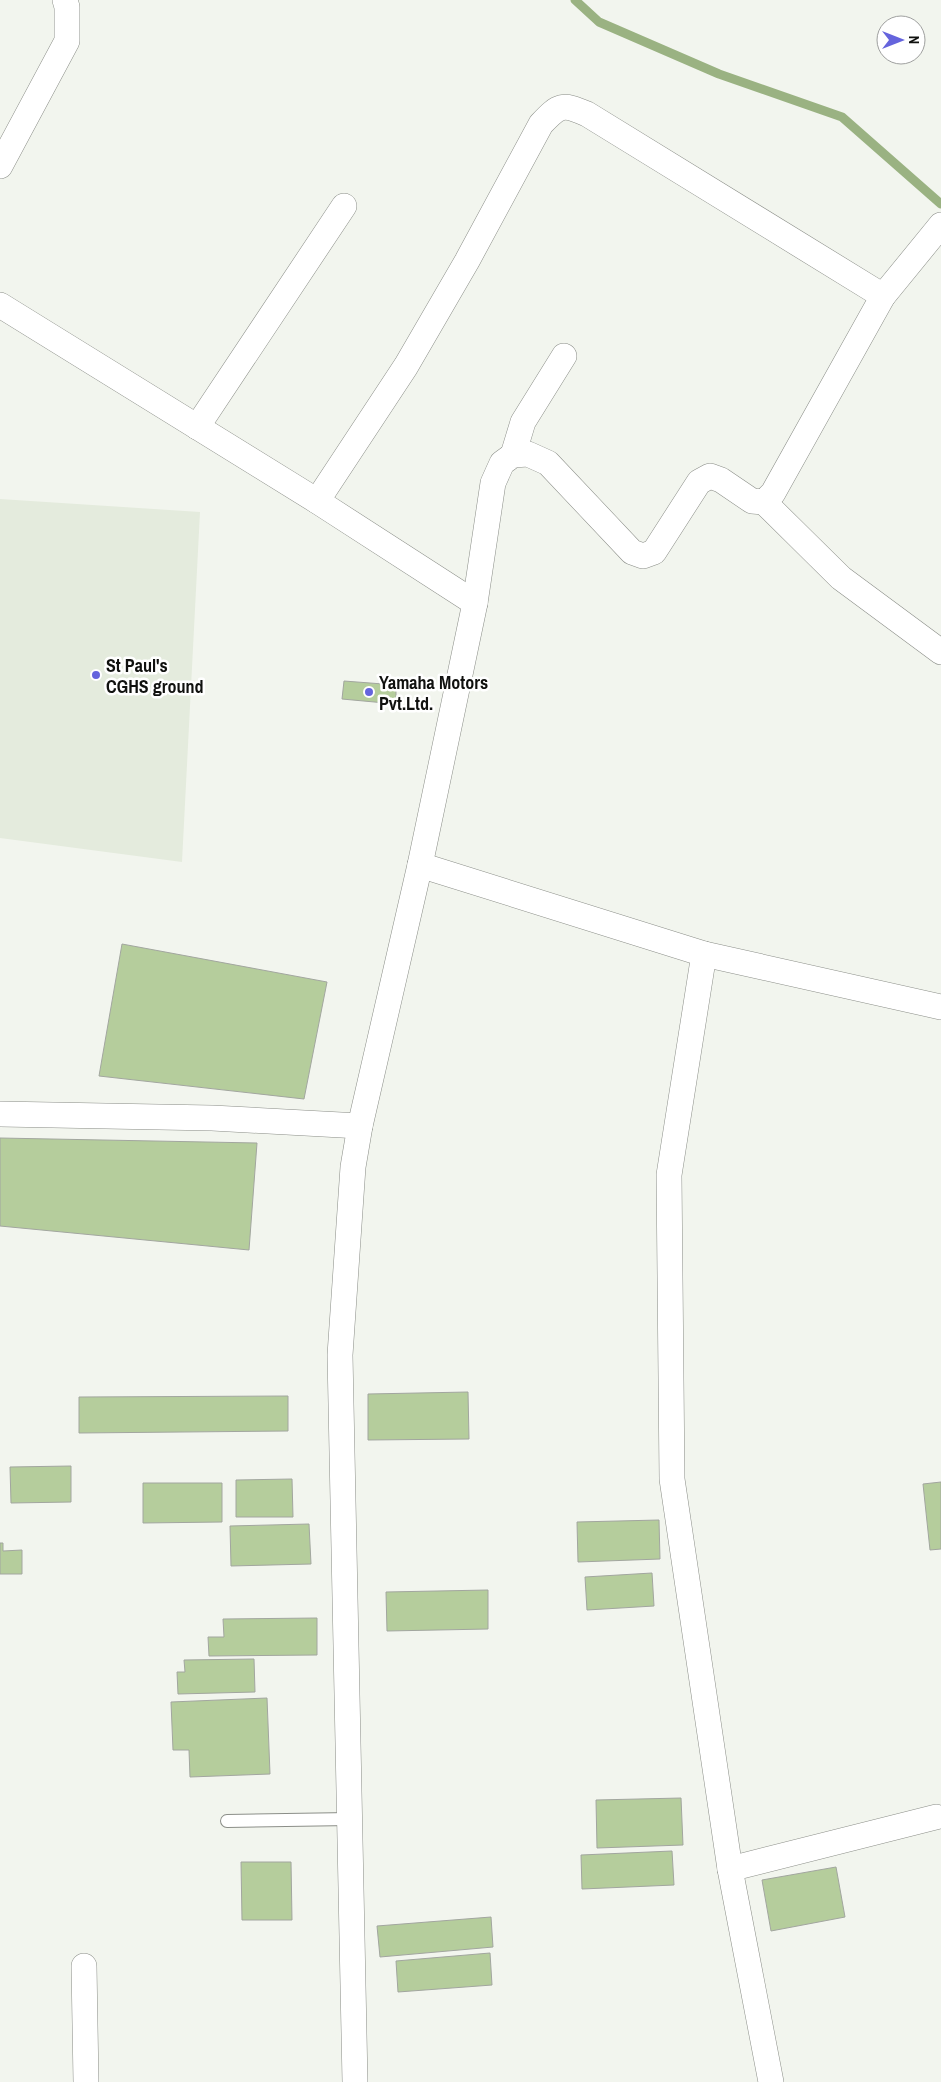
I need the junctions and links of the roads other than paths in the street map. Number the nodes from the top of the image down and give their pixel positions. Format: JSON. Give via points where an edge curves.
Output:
{"nodes":[{"id":1,"x":65,"y":0,"type":"edge"},
{"id":2,"x":0,"y":166,"type":"edge"},
{"id":3,"x":344,"y":206,"type":"dead end"},
{"id":4,"x":941,"y":224,"type":"edge"},
{"id":5,"x":883,"y":296,"type":"junction"},
{"id":6,"x":0,"y":305,"type":"edge"},
{"id":7,"x":564,"y":356,"type":"dead end"},
{"id":8,"x":198,"y":427,"type":"junction"},
{"id":9,"x":513,"y":455,"type":"junction"},
{"id":10,"x":317,"y":501,"type":"junction"},
{"id":11,"x":764,"y":502,"type":"junction"},
{"id":12,"x":475,"y":603,"type":"junction"},
{"id":13,"x":941,"y":652,"type":"edge"},
{"id":14,"x":420,"y":865,"type":"junction"},
{"id":15,"x":704,"y":954,"type":"junction"},
{"id":16,"x":941,"y":1007,"type":"edge"},
{"id":17,"x":0,"y":1114,"type":"edge"},
{"id":18,"x":360,"y":1126,"type":"junction"},
{"id":19,"x":936,"y":1817,"type":"dead end"},
{"id":20,"x":350,"y":1819,"type":"junction"},
{"id":21,"x":227,"y":1821,"type":"dead end"},
{"id":22,"x":730,"y":1869,"type":"junction"},
{"id":23,"x":84,"y":1966,"type":"dead end"},
{"id":24,"x":86,"y":2082,"type":"edge"},
{"id":25,"x":355,"y":2082,"type":"edge"},
{"id":26,"x":770,"y":2082,"type":"edge"}],
"edges":[{"from":1,"to":2,"type":"street","via":[[68,7],[67,41]]},
{"from":3,"to":8,"type":"street"},
{"from":4,"to":5,"type":"street"},
{"from":5,"to":10,"type":"street","via":[[587,114],[571,107],[555,109],[541,124],[406,366]]},
{"from":5,"to":11,"type":"street"},
{"from":6,"to":8,"type":"street"},
{"from":7,"to":9,"type":"street","via":[[523,422]]},
{"from":8,"to":10,"type":"street"},
{"from":9,"to":11,"type":"street","via":[[528,454],[548,463],[632,552],[643,556],[654,552],[699,482],[710,476],[752,501]]},
{"from":9,"to":12,"type":"street","via":[[502,463],[494,483]]},
{"from":10,"to":12,"type":"street"},
{"from":11,"to":13,"type":"street","via":[[841,578]]},
{"from":12,"to":14,"type":"street"},
{"from":14,"to":15,"type":"street"},
{"from":14,"to":18,"type":"street"},
{"from":15,"to":16,"type":"street"},
{"from":15,"to":22,"type":"street","via":[[669,1175],[672,1479]]},
{"from":17,"to":18,"type":"street","via":[[212,1118]]},
{"from":18,"to":20,"type":"street","via":[[353,1167],[340,1355]]},
{"from":19,"to":22,"type":"street"},
{"from":20,"to":21,"type":"lane"},
{"from":20,"to":25,"type":"street"},
{"from":22,"to":26,"type":"street"},
{"from":23,"to":24,"type":"street"}]}
